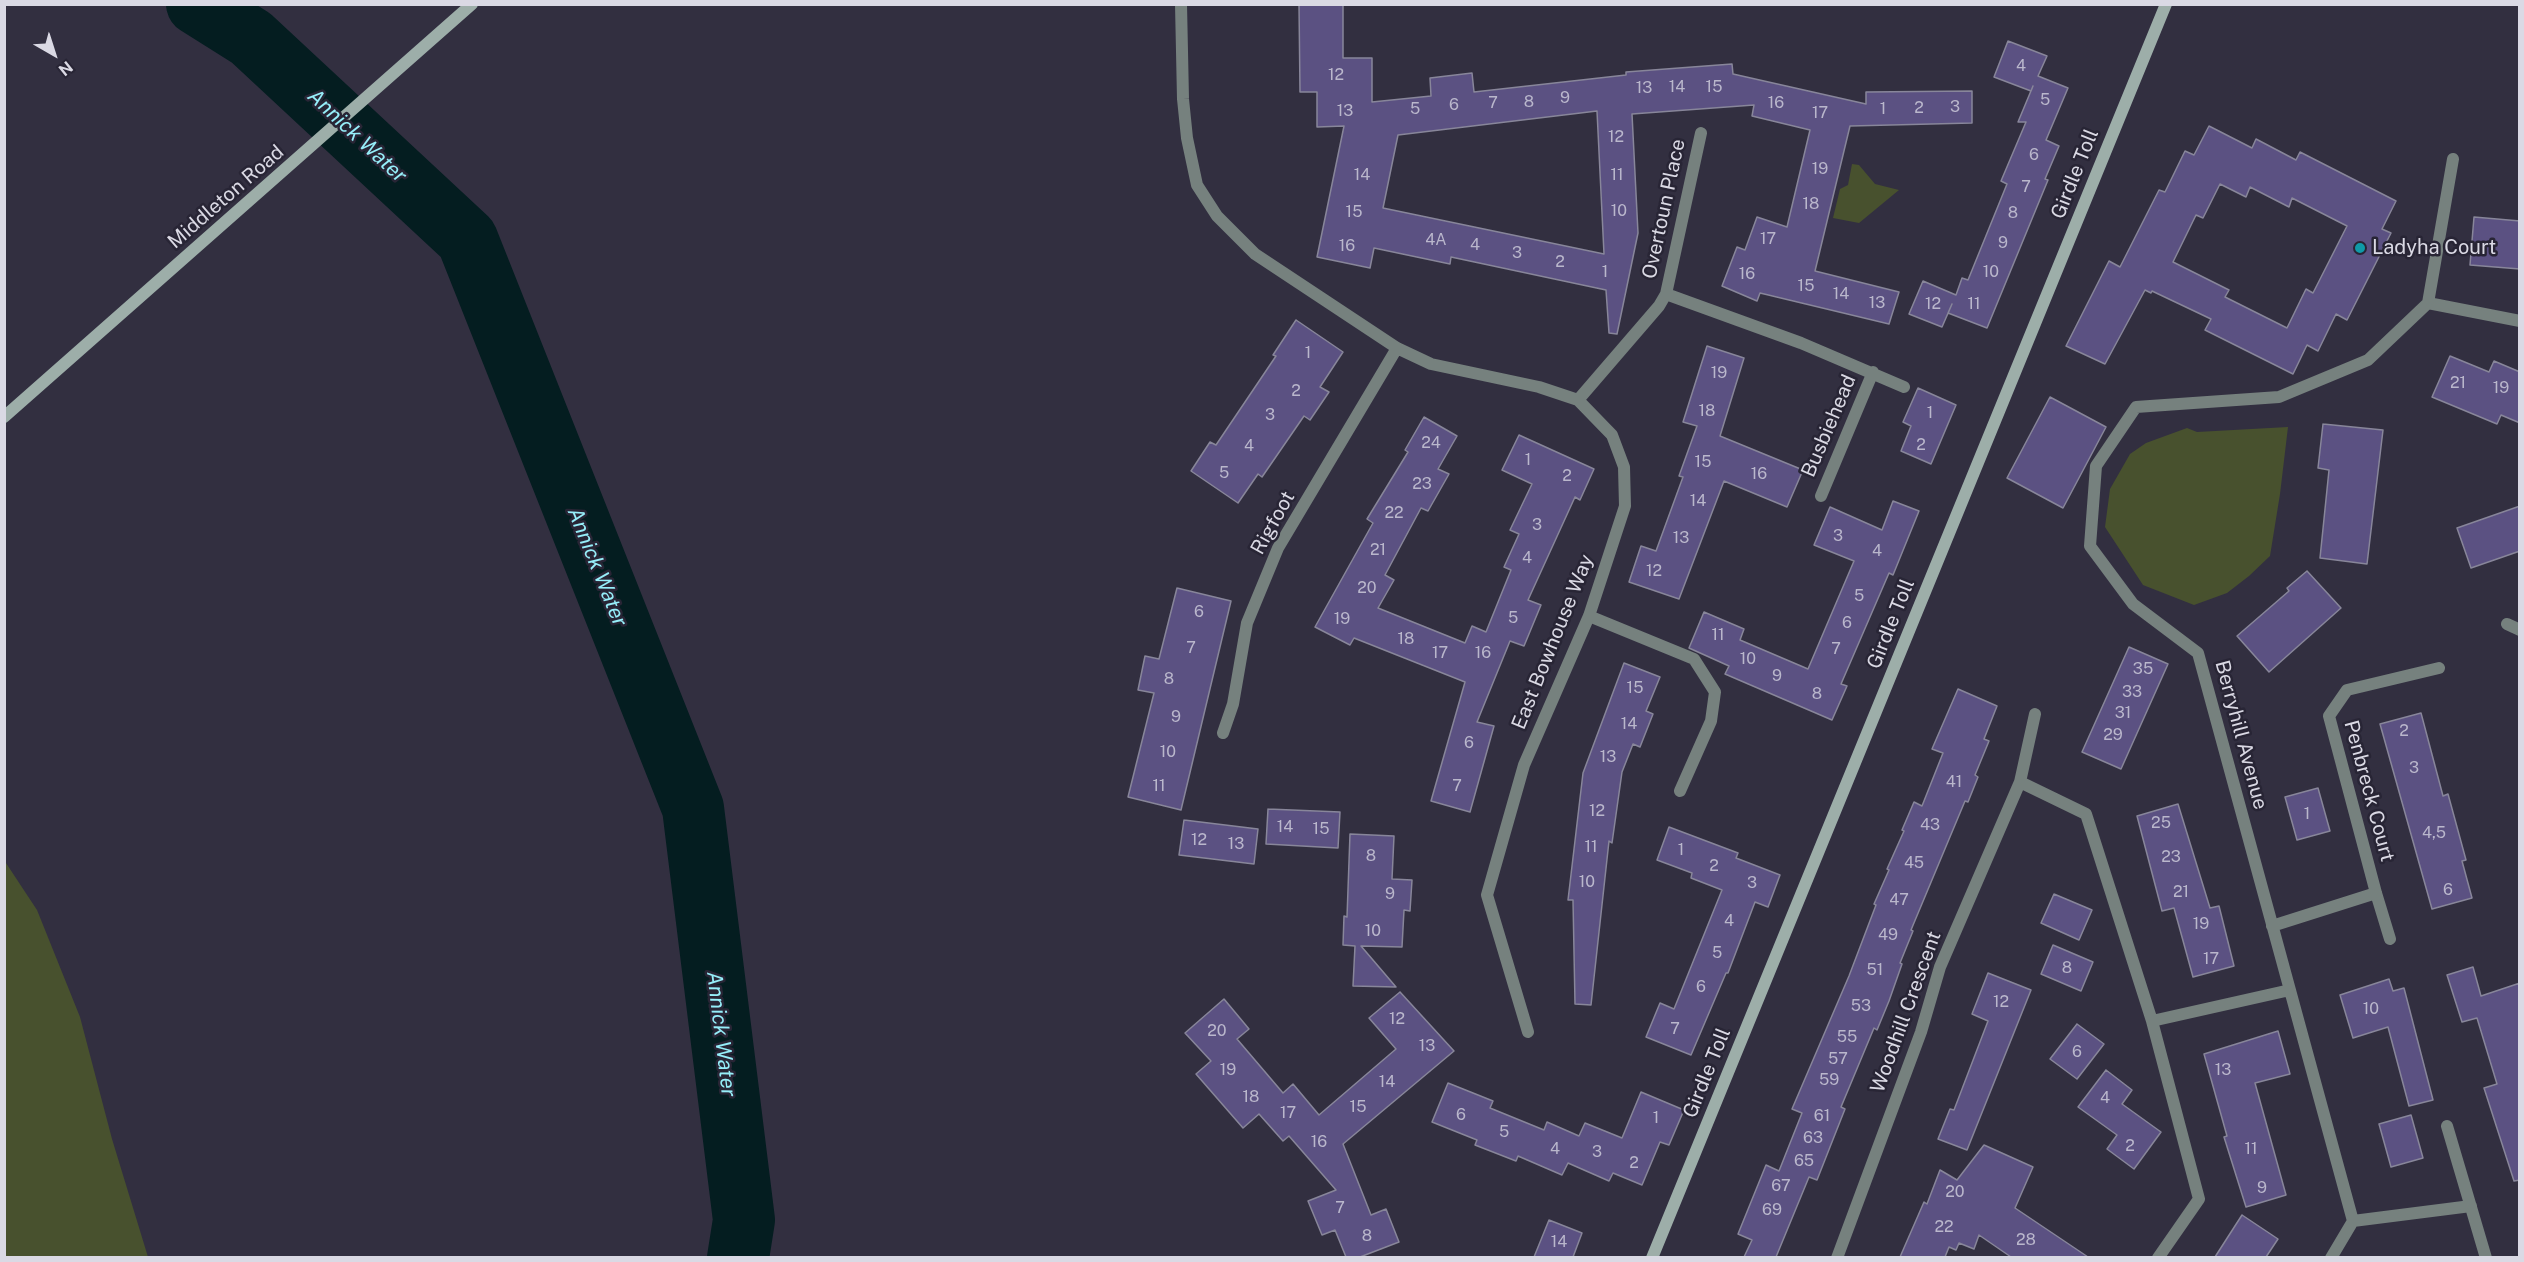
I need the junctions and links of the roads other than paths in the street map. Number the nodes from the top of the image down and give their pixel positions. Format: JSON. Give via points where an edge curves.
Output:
{"nodes":[{"id":1,"x":472,"y":4,"type":"edge"},
{"id":2,"x":1181,"y":4,"type":"edge"},
{"id":3,"x":2166,"y":4,"type":"edge"},
{"id":4,"x":1701,"y":133,"type":"dead end"},
{"id":5,"x":2453,"y":159,"type":"dead end"},
{"id":6,"x":1666,"y":294,"type":"junction"},
{"id":7,"x":2428,"y":303,"type":"junction"},
{"id":8,"x":2520,"y":321,"type":"edge"},
{"id":9,"x":1397,"y":348,"type":"junction"},
{"id":10,"x":1873,"y":372,"type":"junction"},
{"id":11,"x":1904,"y":387,"type":"dead end"},
{"id":12,"x":1578,"y":400,"type":"junction"},
{"id":13,"x":4,"y":417,"type":"edge"},
{"id":14,"x":1821,"y":496,"type":"dead end"},
{"id":15,"x":1589,"y":616,"type":"junction"},
{"id":16,"x":2507,"y":624,"type":"dead end"},
{"id":17,"x":2520,"y":630,"type":"edge"},
{"id":18,"x":2439,"y":668,"type":"dead end"},
{"id":19,"x":2035,"y":714,"type":"dead end"},
{"id":20,"x":1223,"y":734,"type":"dead end"},
{"id":21,"x":2020,"y":782,"type":"junction"},
{"id":22,"x":1680,"y":791,"type":"dead end"},
{"id":23,"x":2376,"y":893,"type":"junction"},
{"id":24,"x":2272,"y":926,"type":"junction"},
{"id":25,"x":2390,"y":939,"type":"dead end"},
{"id":26,"x":2290,"y":990,"type":"junction"},
{"id":27,"x":2152,"y":1021,"type":"junction"},
{"id":28,"x":1528,"y":1032,"type":"dead end"},
{"id":29,"x":2447,"y":1126,"type":"dead end"},
{"id":30,"x":2471,"y":1206,"type":"junction"},
{"id":31,"x":2353,"y":1221,"type":"junction"},
{"id":32,"x":1652,"y":1257,"type":"edge"},
{"id":33,"x":1837,"y":1257,"type":"edge"},
{"id":34,"x":2158,"y":1257,"type":"edge"},
{"id":35,"x":2331,"y":1257,"type":"edge"},
{"id":36,"x":2486,"y":1257,"type":"edge"}],
"edges":[{"from":1,"to":13,"type":"street","name":"Middleton Road"},
{"from":2,"to":9,"type":"street","name":"East Bowhouse Way","via":[[1183,99],[1197,185],[1217,216],[1255,255]]},
{"from":3,"to":32,"type":"street","name":"Girdle Toll"},
{"from":4,"to":6,"type":"street","name":"Overtoun Place"},
{"from":5,"to":7,"type":"street"},
{"from":6,"to":10,"type":"street"},
{"from":6,"to":12,"type":"street"},
{"from":7,"to":8,"type":"street"},
{"from":7,"to":24,"type":"street","name":"Berryhill Avenue","via":[[2368,360],[2279,397],[2136,407],[2096,466],[2090,546],[2133,604],[2198,653]]},
{"from":9,"to":12,"type":"street","name":"East Bowhouse Way","via":[[1431,364],[1539,387]]},
{"from":9,"to":20,"type":"street","name":"Rigfoot","via":[[1278,548],[1246,623],[1233,704]]},
{"from":10,"to":11,"type":"street"},
{"from":10,"to":14,"type":"street","name":"Busbiehead"},
{"from":12,"to":15,"type":"street","name":"East Bowhouse Way","via":[[1612,435],[1624,467],[1625,506]]},
{"from":15,"to":22,"type":"street","via":[[1694,659],[1715,692],[1711,721]]},
{"from":15,"to":28,"type":"street","name":"East Bowhouse Way","via":[[1524,765],[1487,895]]},
{"from":16,"to":17,"type":"street"},
{"from":18,"to":23,"type":"street","name":"Penbreck Court","via":[[2347,690],[2329,716]]},
{"from":19,"to":21,"type":"street","name":"Woodhill Crescent"},
{"from":21,"to":27,"type":"street","via":[[2086,814]]},
{"from":21,"to":33,"type":"street","name":"Woodhill Crescent","via":[[1940,967],[1921,1032]]},
{"from":23,"to":24,"type":"street","name":"Penbreck Court"},
{"from":23,"to":25,"type":"street","name":"Penbreck Court"},
{"from":24,"to":26,"type":"street","name":"Berryhill Avenue"},
{"from":26,"to":27,"type":"street"},
{"from":26,"to":31,"type":"street","name":"Berryhill Avenue"},
{"from":27,"to":34,"type":"street","via":[[2199,1199]]},
{"from":29,"to":30,"type":"street"},
{"from":30,"to":31,"type":"street"},
{"from":30,"to":36,"type":"street"},
{"from":31,"to":35,"type":"street"}]}
